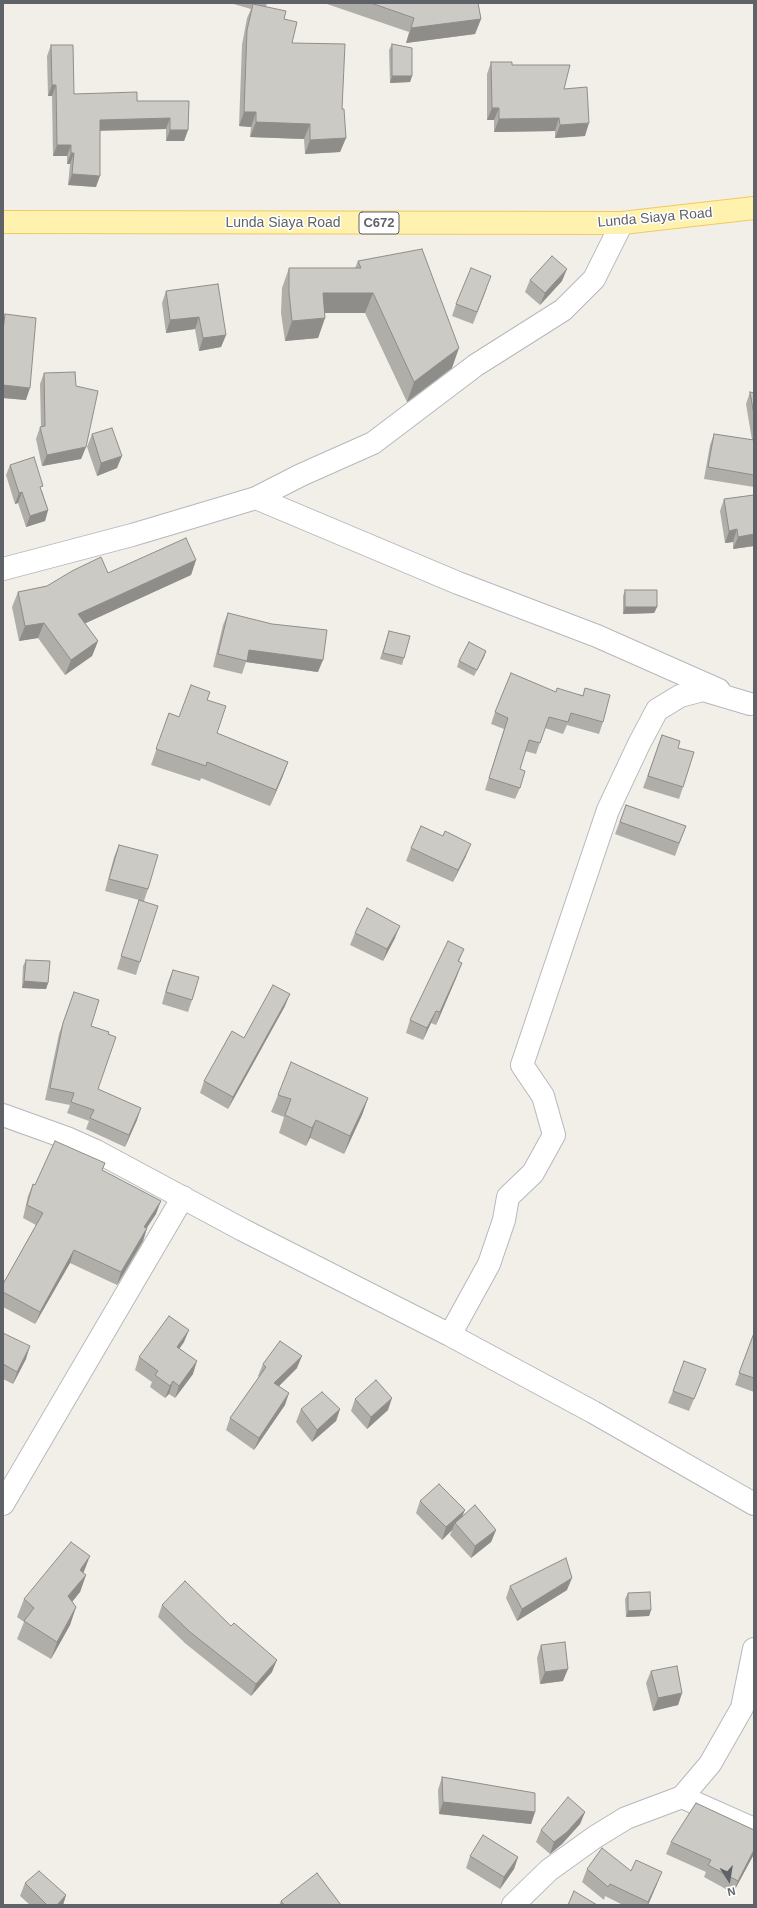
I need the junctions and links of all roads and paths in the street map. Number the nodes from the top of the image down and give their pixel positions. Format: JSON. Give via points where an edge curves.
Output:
{"nodes":[{"id":1,"x":754,"y":208,"type":"edge"},
{"id":2,"x":3,"y":222,"type":"edge"},
{"id":3,"x":622,"y":223,"type":"junction"},
{"id":4,"x":256,"y":498,"type":"junction"},
{"id":5,"x":3,"y":568,"type":"edge"},
{"id":6,"x":752,"y":705,"type":"edge"},
{"id":7,"x":3,"y":1115,"type":"edge"},
{"id":8,"x":183,"y":1197,"type":"junction"},
{"id":9,"x":450,"y":1335,"type":"junction"},
{"id":10,"x":3,"y":1504,"type":"edge"},
{"id":11,"x":754,"y":1504,"type":"edge"},
{"id":12,"x":754,"y":1649,"type":"edge"},
{"id":13,"x":682,"y":1796,"type":"junction"},
{"id":14,"x":754,"y":1829,"type":"edge"},
{"id":15,"x":513,"y":1905,"type":"edge"}],
"edges":[{"from":1,"to":3,"type":"main road","name":"Lunda Siaya Road","number":"C672"},
{"from":2,"to":3,"type":"main road","name":"Lunda Siaya Road","number":"C672"},
{"from":3,"to":4,"type":"street","via":[[594,279],[563,310],[476,365],[373,443]]},
{"from":4,"to":5,"type":"street","via":[[132,535]]},
{"from":4,"to":6,"type":"street","via":[[458,583],[597,636]]},
{"from":6,"to":9,"type":"street","via":[[704,690],[680,696],[657,710],[639,744],[608,810],[522,1065],[543,1096],[554,1135],[533,1172],[508,1197],[504,1220],[489,1264]]},
{"from":7,"to":8,"type":"street","via":[[88,1148]]},
{"from":8,"to":9,"type":"street"},
{"from":8,"to":10,"type":"street"},
{"from":9,"to":11,"type":"street","via":[[593,1412]]},
{"from":12,"to":13,"type":"street","via":[[742,1708],[710,1764]]},
{"from":13,"to":14,"type":"street"},
{"from":13,"to":15,"type":"street","via":[[626,1818],[595,1837],[549,1870]]}]}
